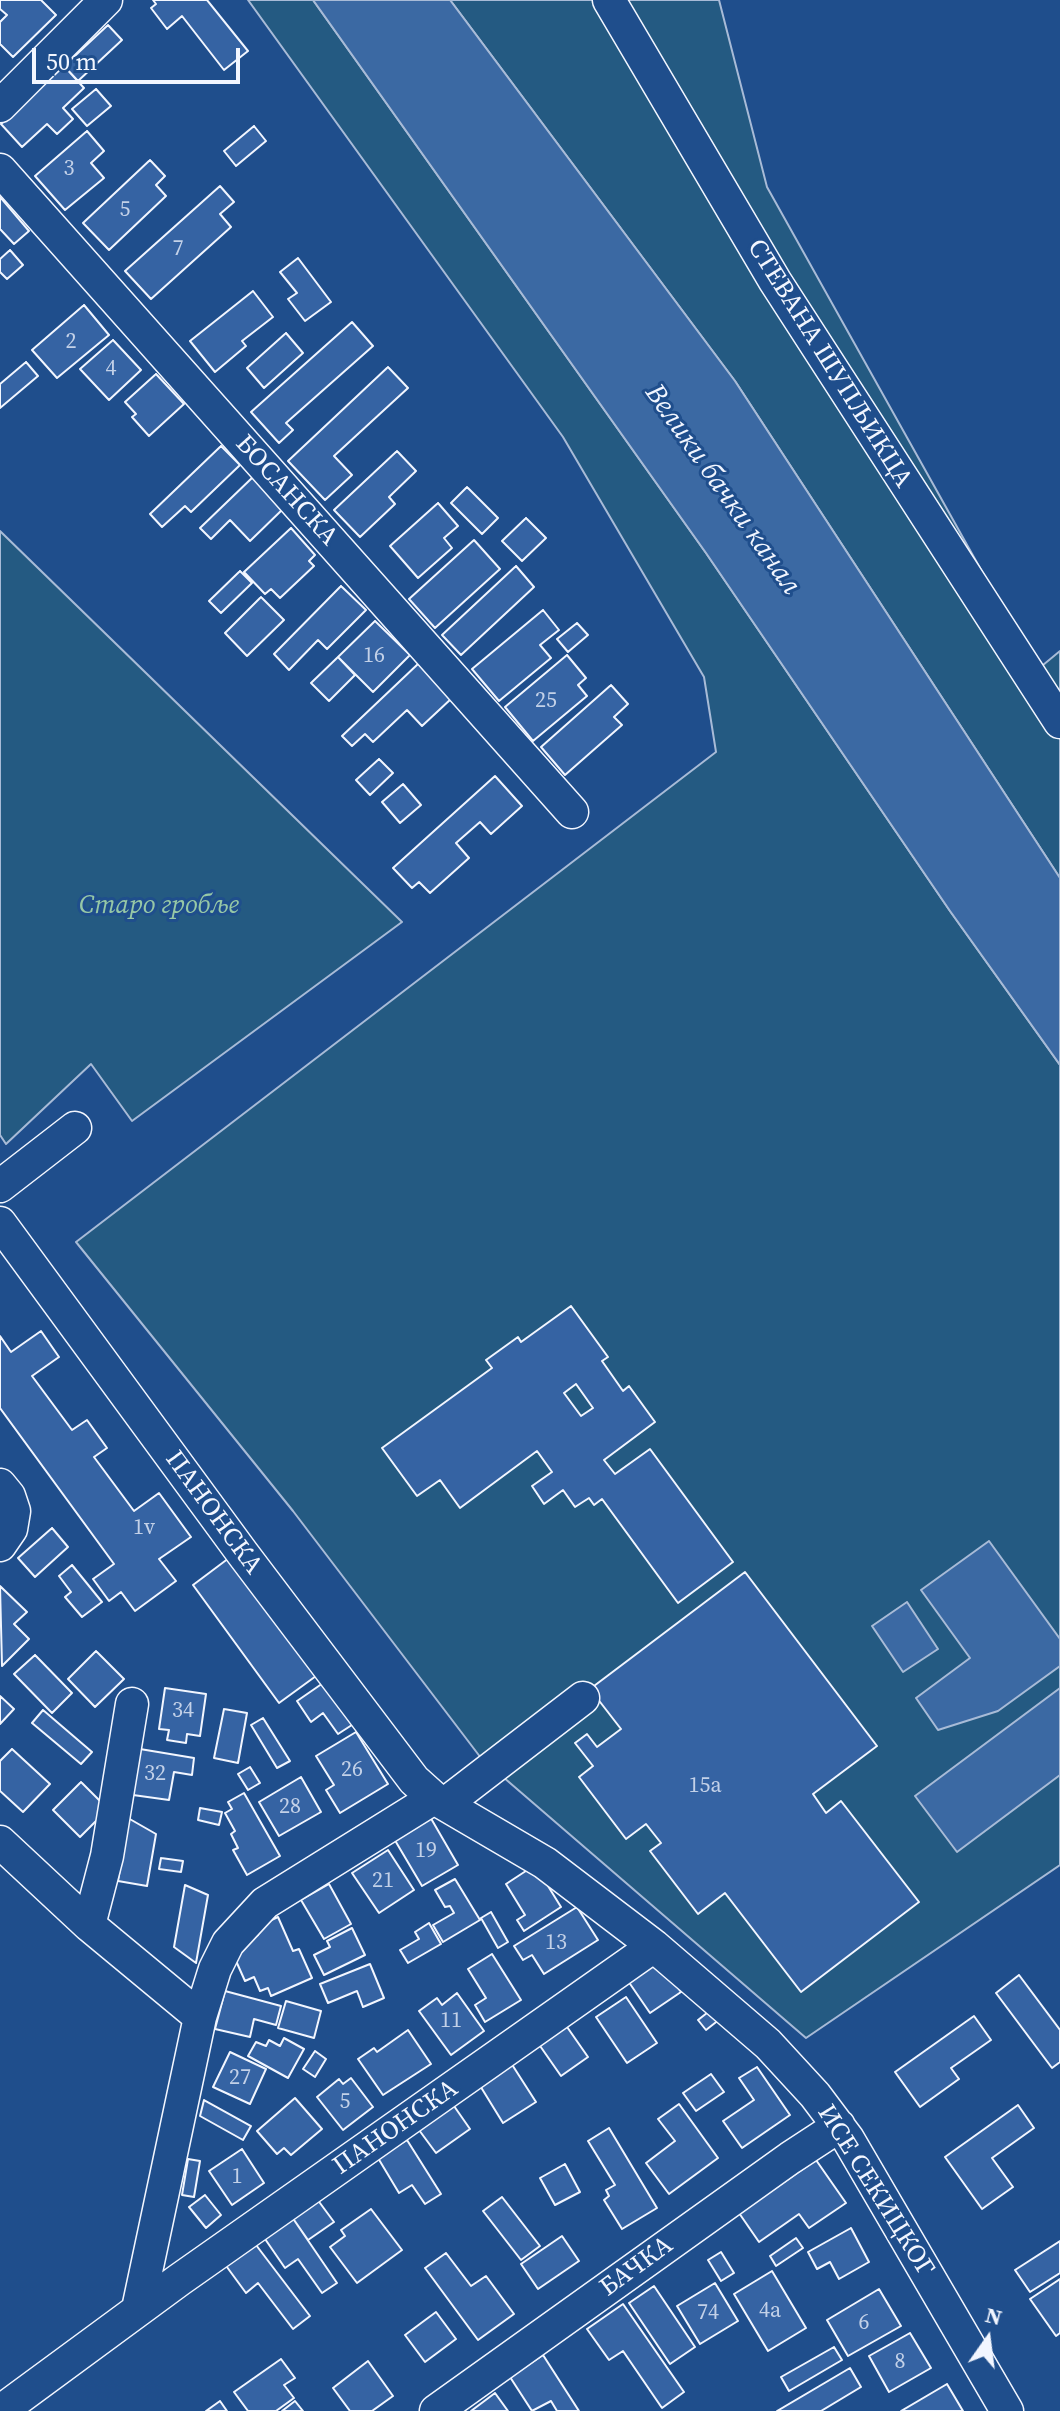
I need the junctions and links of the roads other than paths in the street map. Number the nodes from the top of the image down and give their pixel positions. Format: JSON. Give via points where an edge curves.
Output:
{"nodes":[{"id":1,"x":106,"y":0,"type":"edge"},
{"id":2,"x":609,"y":0,"type":"edge"},
{"id":3,"x":0,"y":106,"type":"edge"},
{"id":4,"x":0,"y":170,"type":"edge"},
{"id":5,"x":1060,"y":722,"type":"edge"},
{"id":6,"x":572,"y":812,"type":"dead end"},
{"id":7,"x":75,"y":1128,"type":"dead end"},
{"id":8,"x":0,"y":1186,"type":"edge"},
{"id":9,"x":0,"y":1223,"type":"edge"},
{"id":10,"x":0,"y":1485,"type":"edge"},
{"id":11,"x":0,"y":1545,"type":"edge"},
{"id":12,"x":583,"y":1698,"type":"dead end"},
{"id":13,"x":132,"y":1704,"type":"dead end"},
{"id":14,"x":439,"y":1801,"type":"junction"},
{"id":15,"x":0,"y":1842,"type":"edge"},
{"id":16,"x":89,"y":1925,"type":"junction"},
{"id":17,"x":654,"y":1946,"type":"junction"},
{"id":18,"x":200,"y":2017,"type":"junction"},
{"id":19,"x":815,"y":2095,"type":"joint"},
{"id":20,"x":839,"y":2126,"type":"junction"},
{"id":21,"x":138,"y":2309,"type":"junction"},
{"id":22,"x":1,"y":2411,"type":"edge"},
{"id":23,"x":436,"y":2411,"type":"edge"},
{"id":24,"x":1007,"y":2411,"type":"edge"}],
"edges":[{"from":1,"to":3,"type":"street"},
{"from":2,"to":5,"type":"street","name":"СТЕВАНА ШУПЉИКЦА","via":[[775,281]]},
{"from":4,"to":6,"type":"street","name":"БОСАНСКА"},
{"from":7,"to":8,"type":"street"},
{"from":9,"to":14,"type":"street","name":"ПАНОНСКА","via":[[414,1780]]},
{"from":10,"to":11,"type":"street","via":[[14,1511],[11,1529]]},
{"from":12,"to":14,"type":"street"},
{"from":13,"to":16,"type":"street","via":[[107,1856]]},
{"from":14,"to":17,"type":"street","name":"ПАНОНСКА","via":[[545,1863]]},
{"from":14,"to":18,"type":"street","via":[[265,1903],[228,1943]]},
{"from":15,"to":16,"type":"street"},
{"from":16,"to":18,"type":"street"},
{"from":17,"to":19,"type":"street","name":"ПАНОНСКА","via":[[768,2044]]},
{"from":17,"to":21,"type":"street","name":"ПАНОНСКА"},
{"from":18,"to":21,"type":"street"},
{"from":19,"to":20,"type":"street","name":"ИСЕ СЕКИЦКОГ"},
{"from":20,"to":23,"type":"street","name":"БАЧКА"},
{"from":20,"to":24,"type":"street","name":"ИСЕ СЕКИЦКОГ"},
{"from":21,"to":22,"type":"street","name":"ПАНОНСКА"}]}
